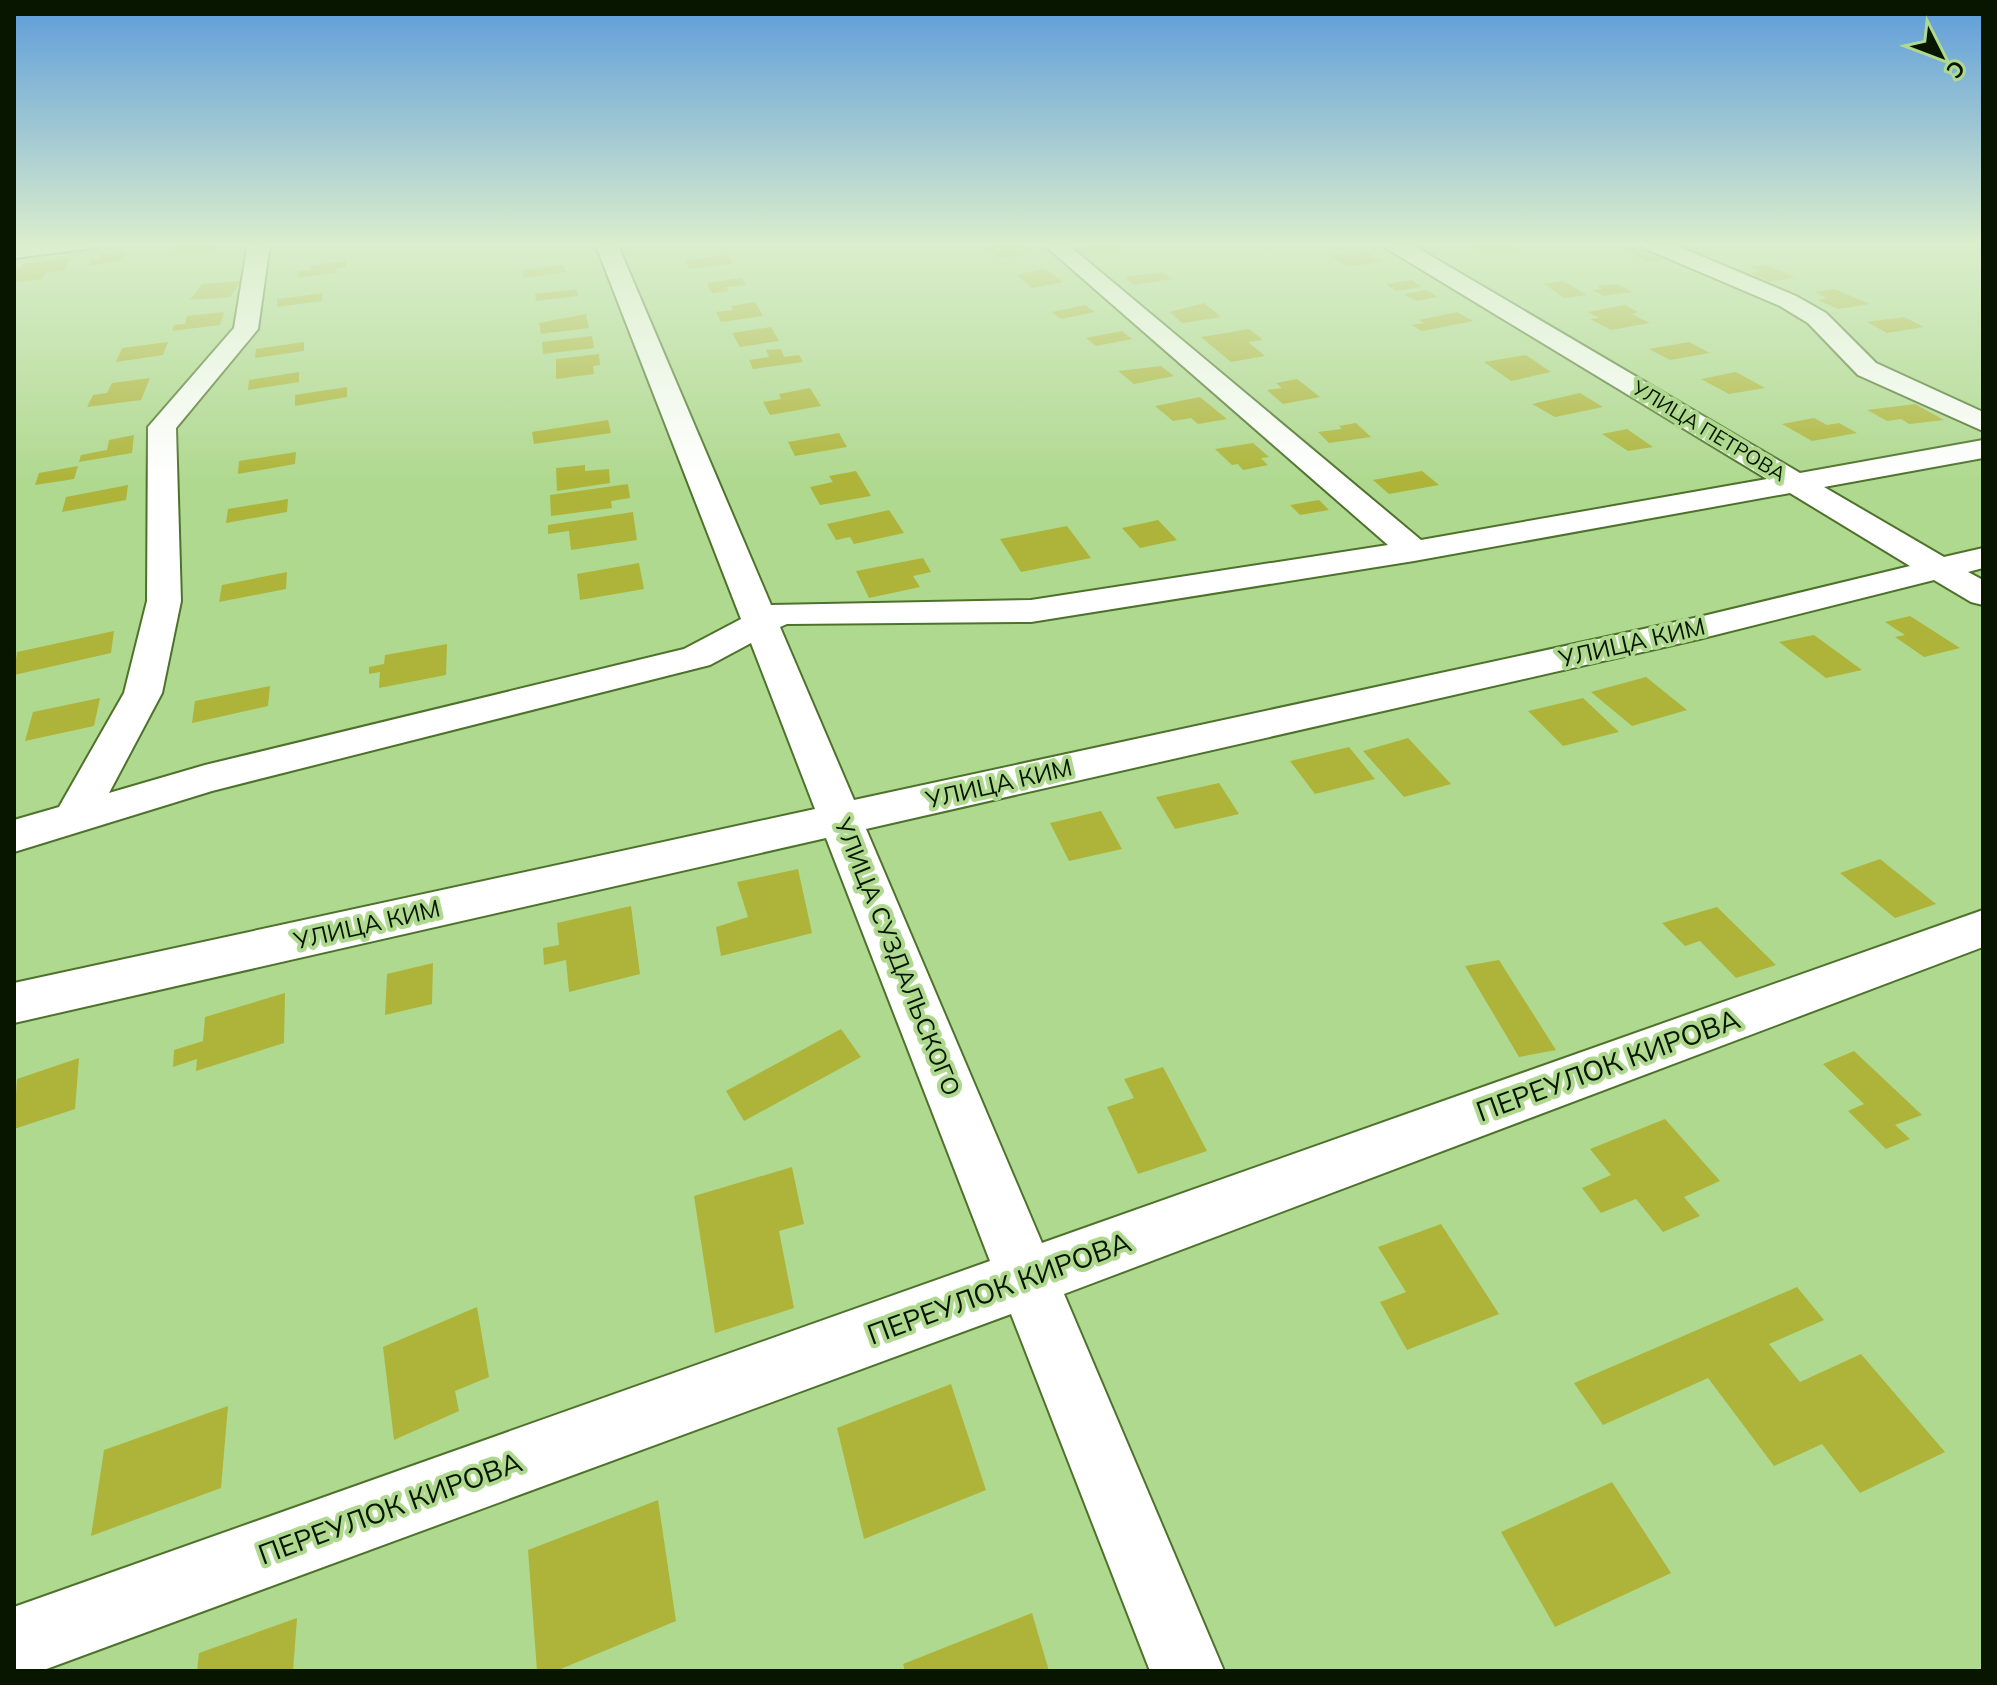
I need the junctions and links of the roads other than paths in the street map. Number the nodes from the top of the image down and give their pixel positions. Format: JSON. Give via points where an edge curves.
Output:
{"nodes":[{"id":1,"x":247,"y":322,"type":"edge"},
{"id":2,"x":638,"y":322,"type":"edge"},
{"id":3,"x":1145,"y":322,"type":"edge"},
{"id":4,"x":1526,"y":322,"type":"edge"},
{"id":5,"x":1821,"y":322,"type":"edge"},
{"id":6,"x":1983,"y":423,"type":"edge"},
{"id":7,"x":1983,"y":449,"type":"edge"},
{"id":8,"x":1793,"y":481,"type":"junction"},
{"id":9,"x":1414,"y":551,"type":"junction"},
{"id":10,"x":1983,"y":558,"type":"edge"},
{"id":11,"x":1938,"y":568,"type":"junction"},
{"id":12,"x":1983,"y":595,"type":"edge"},
{"id":13,"x":761,"y":623,"type":"junction"},
{"id":14,"x":74,"y":818,"type":"junction"},
{"id":15,"x":841,"y":819,"type":"junction"},
{"id":16,"x":14,"y":836,"type":"edge"},
{"id":17,"x":1983,"y":928,"type":"edge"},
{"id":18,"x":14,"y":1003,"type":"edge"},
{"id":19,"x":1027,"y":1278,"type":"junction"},
{"id":20,"x":14,"y":1644,"type":"edge"},
{"id":21,"x":1187,"y":1671,"type":"edge"}],
"edges":[{"from":1,"to":14,"type":"street","via":[[162,427],[164,601],[143,693]]},
{"from":2,"to":13,"type":"street","name":"УЛИЦА СУЗДАЛЬСКОГО"},
{"from":3,"to":9,"type":"street"},
{"from":4,"to":8,"type":"street","name":"УЛИЦА ПЕТРОВА"},
{"from":5,"to":6,"type":"street","via":[[1867,369]]},
{"from":7,"to":8,"type":"street"},
{"from":8,"to":9,"type":"street"},
{"from":8,"to":11,"type":"street","name":"УЛИЦА ПЕТРОВА"},
{"from":9,"to":13,"type":"street","via":[[1031,611],[780,613]]},
{"from":10,"to":11,"type":"street","name":"УЛИЦА КИМ"},
{"from":11,"to":12,"type":"street","name":"УЛИЦА ПЕТРОВА"},
{"from":11,"to":15,"type":"street","name":"УЛИЦА КИМ","via":[[1683,631]]},
{"from":13,"to":14,"type":"street","via":[[697,657],[205,779]]},
{"from":13,"to":15,"type":"street","name":"УЛИЦА СУЗДАЛЬСКОГО"},
{"from":14,"to":16,"type":"street"},
{"from":15,"to":18,"type":"street","name":"УЛИЦА КИМ"},
{"from":15,"to":19,"type":"street","name":"УЛИЦА СУЗДАЛЬСКОГО"},
{"from":17,"to":19,"type":"street","name":"ПЕРЕУЛОК КИРОВА"},
{"from":19,"to":20,"type":"street","name":"ПЕРЕУЛОК КИРОВА"},
{"from":19,"to":21,"type":"street","name":"УЛИЦА СУЗДАЛЬСКОГО"}]}
